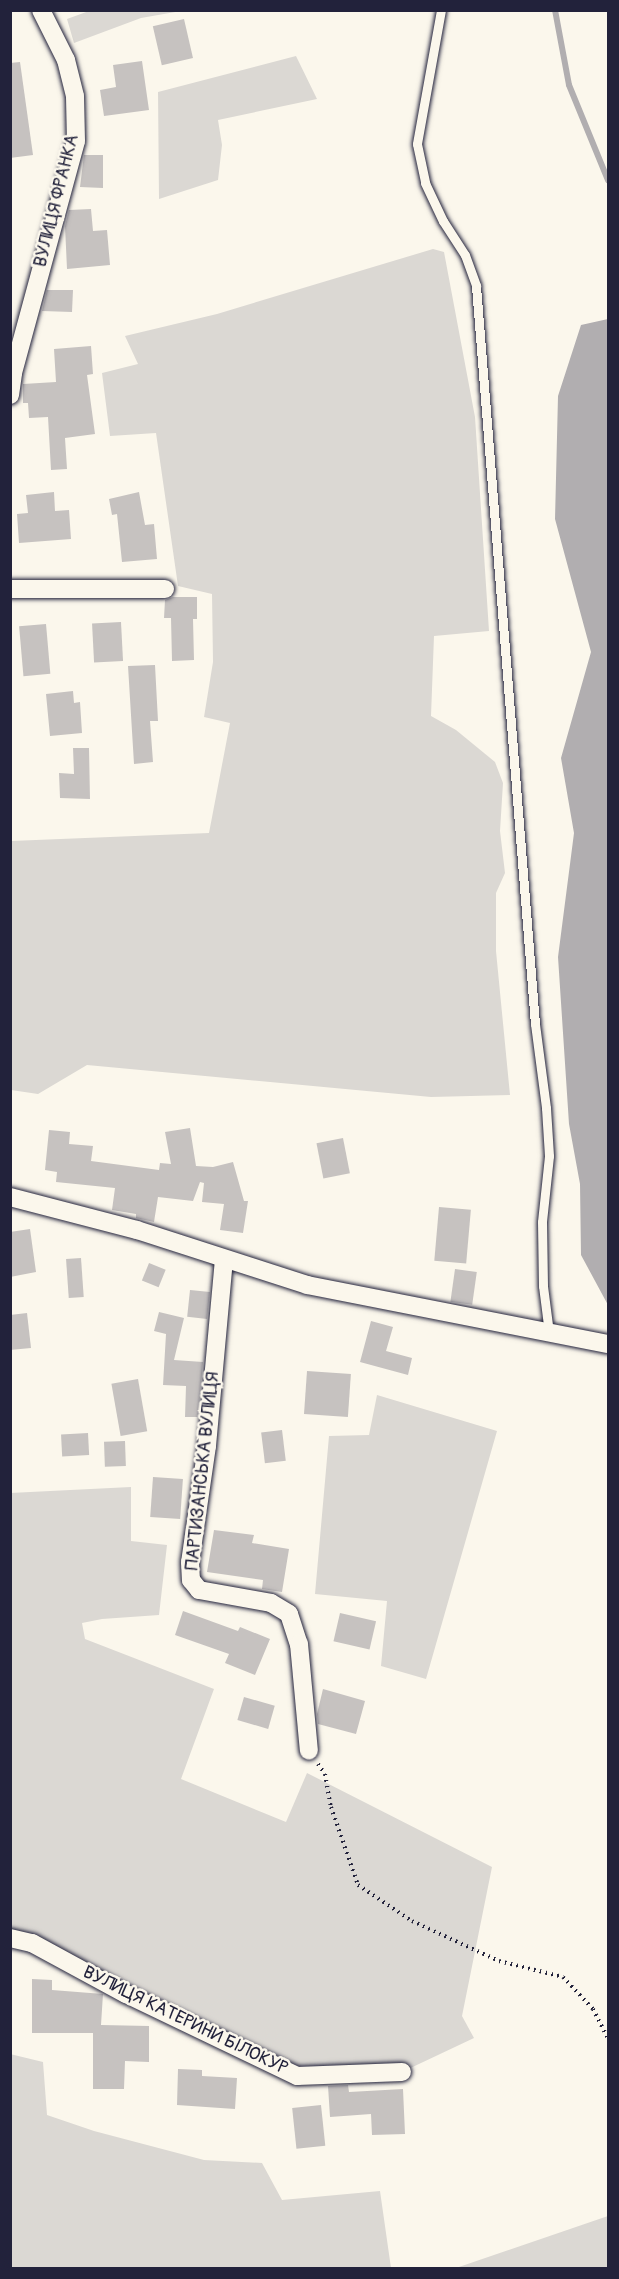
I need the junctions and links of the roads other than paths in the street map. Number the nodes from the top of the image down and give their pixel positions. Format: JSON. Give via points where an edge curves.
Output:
{"nodes":[{"id":1,"x":41,"y":10,"type":"edge"},
{"id":2,"x":441,"y":10,"type":"edge"},
{"id":3,"x":10,"y":395,"type":"edge"},
{"id":4,"x":10,"y":589,"type":"edge"},
{"id":5,"x":165,"y":589,"type":"dead end"},
{"id":6,"x":10,"y":1197,"type":"edge"},
{"id":7,"x":224,"y":1259,"type":"junction"},
{"id":8,"x":549,"y":1335,"type":"junction"},
{"id":9,"x":609,"y":1344,"type":"edge"},
{"id":10,"x":309,"y":1751,"type":"road end"},
{"id":11,"x":10,"y":1938,"type":"edge"},
{"id":12,"x":402,"y":2072,"type":"dead end"}],
"edges":[{"from":1,"to":3,"type":"street","name":"ВУЛИЦЯ ФРАНКА","via":[[66,60],[75,96],[76,141]]},
{"from":2,"to":8,"type":"lane","via":[[417,144],[425,183],[465,255],[476,286],[549,1156],[542,1222]]},
{"from":4,"to":5,"type":"street"},
{"from":6,"to":7,"type":"street","via":[[138,1230]]},
{"from":7,"to":8,"type":"street","via":[[308,1285]]},
{"from":7,"to":10,"type":"street","name":"ПАРТИЗАНСЬКА ВУЛИЦЯ","via":[[191,1580],[199,1590],[271,1603],[289,1614],[298,1644]]},
{"from":8,"to":9,"type":"street"},
{"from":11,"to":12,"type":"street","name":"ВУЛИЦЯ КАТЕРИНИ БІЛОКУР","via":[[32,1943],[126,1994],[297,2076]]}]}
